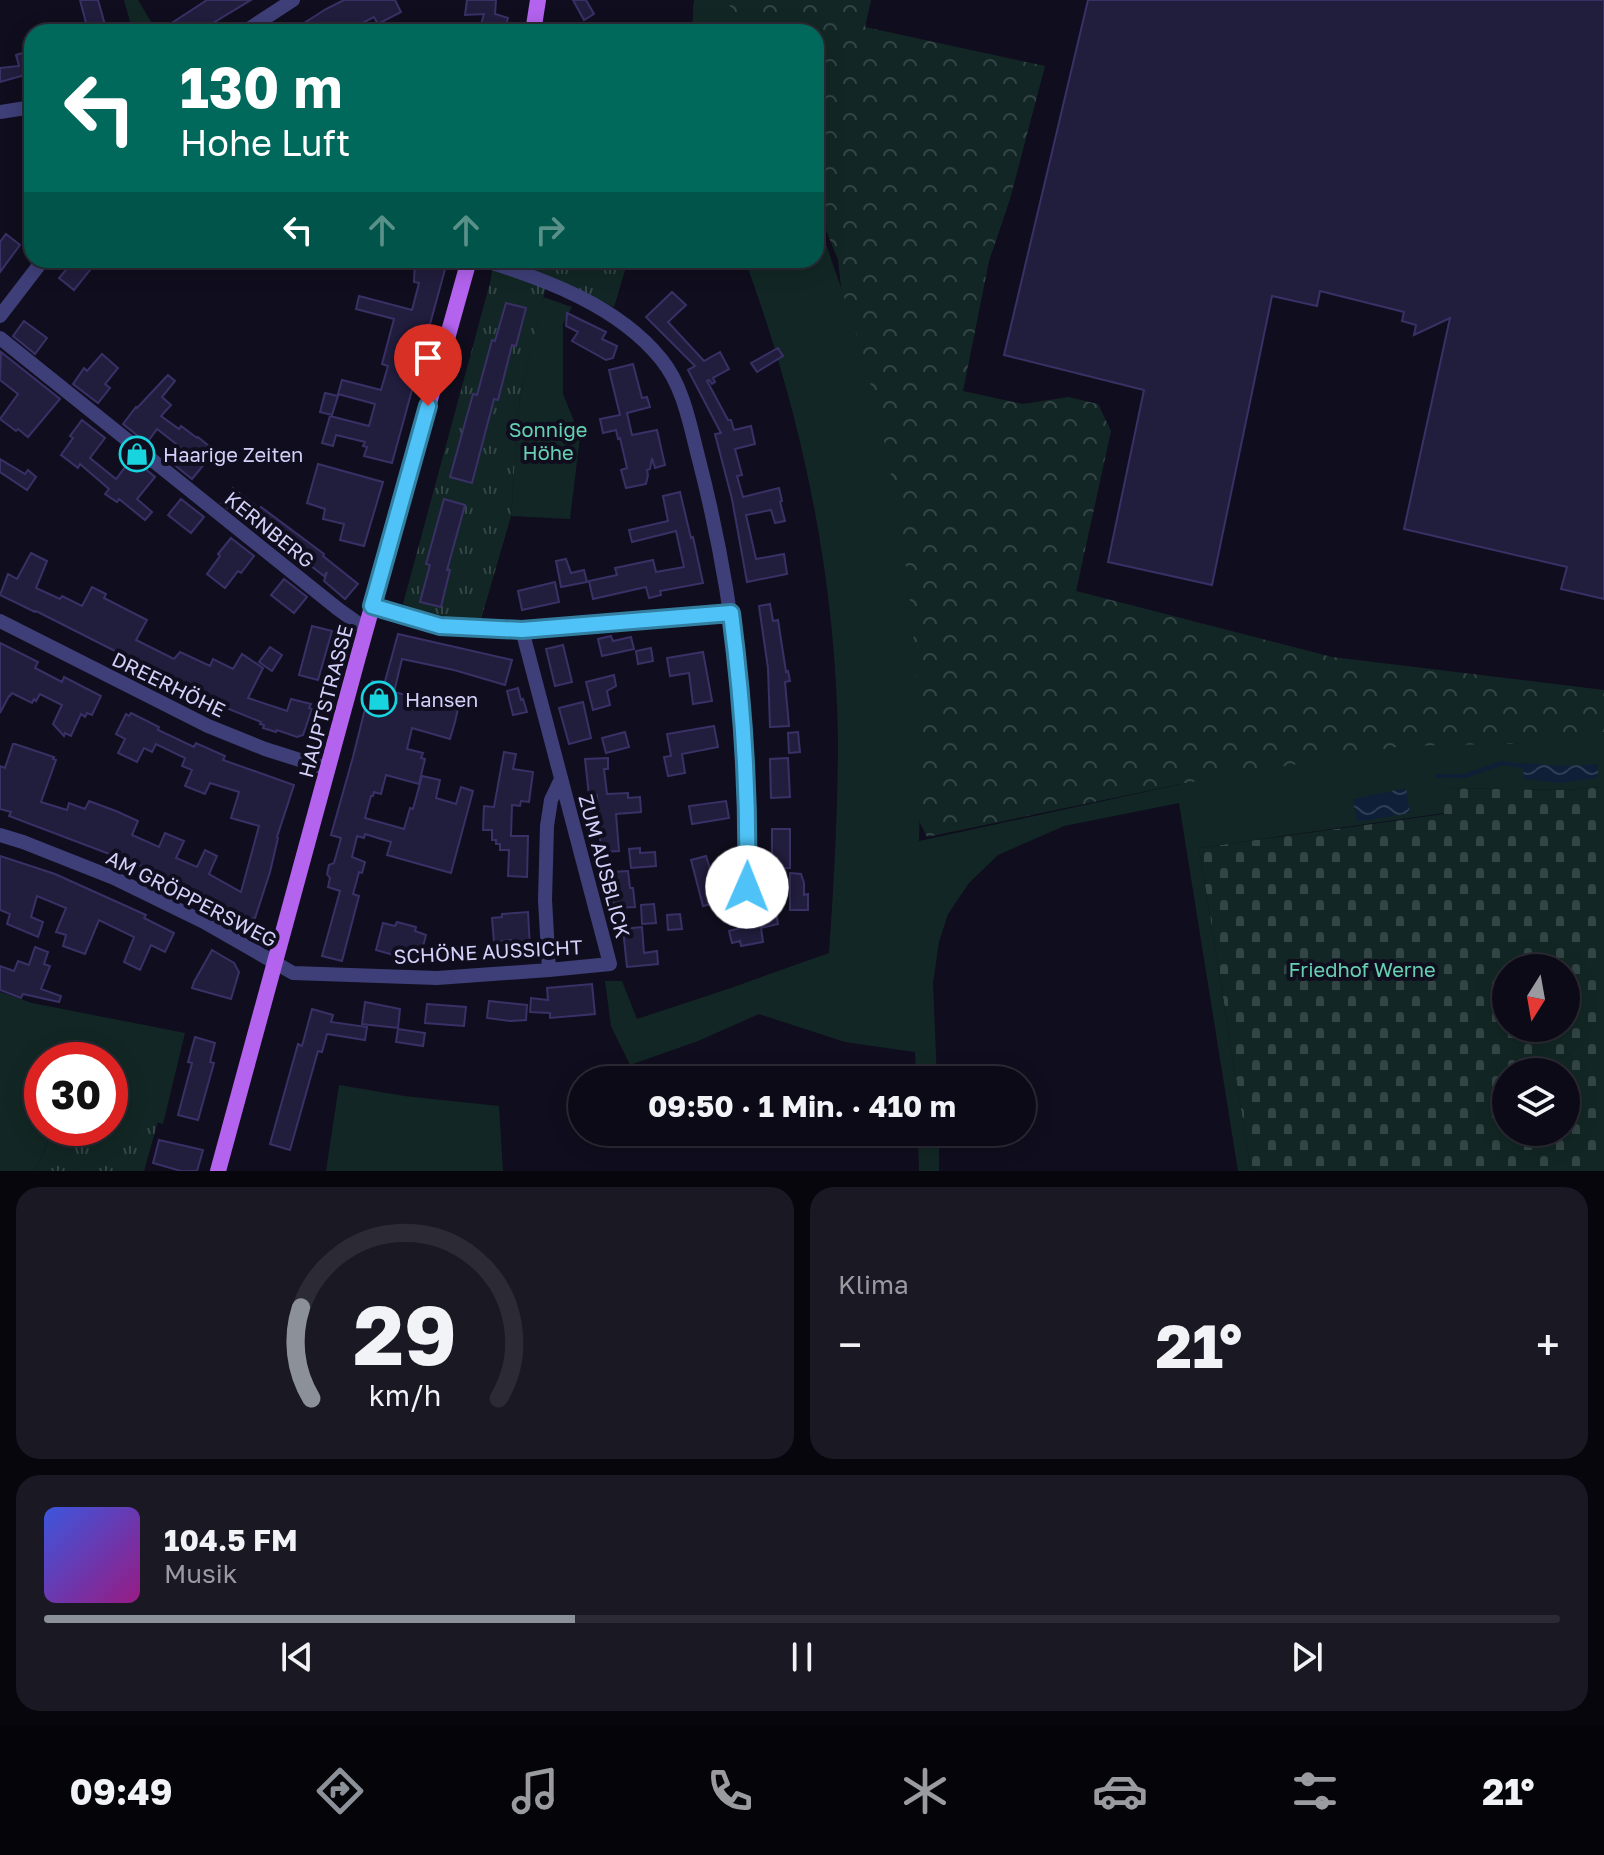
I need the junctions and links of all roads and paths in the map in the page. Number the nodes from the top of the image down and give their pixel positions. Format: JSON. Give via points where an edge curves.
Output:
{"nodes":[{"id":1,"x":293,"y":0,"type":"edge"},
{"id":2,"x":538,"y":0,"type":"edge"},
{"id":3,"x":256,"y":24,"type":"edge"},
{"id":4,"x":534,"y":24,"type":"edge"},
{"id":5,"x":24,"y":108,"type":"edge"},
{"id":6,"x":0,"y":112,"type":"edge"},
{"id":7,"x":37,"y":268,"type":"edge"},
{"id":8,"x":467,"y":268,"type":"edge"},
{"id":9,"x":504,"y":268,"type":"edge"},
{"id":10,"x":0,"y":316,"type":"edge"},
{"id":11,"x":0,"y":338,"type":"edge"},
{"id":12,"x":372,"y":606,"type":"junction"},
{"id":13,"x":731,"y":613,"type":"junction"},
{"id":14,"x":0,"y":621,"type":"edge"},
{"id":15,"x":366,"y":629,"type":"junction"},
{"id":16,"x":522,"y":630,"type":"junction"},
{"id":17,"x":328,"y":769,"type":"junction"},
{"id":18,"x":561,"y":779,"type":"junction"},
{"id":19,"x":0,"y":835,"type":"edge"},
{"id":20,"x":747,"y":887,"type":"dead end"},
{"id":21,"x":275,"y":963,"type":"junction"},
{"id":22,"x":610,"y":964,"type":"joint"},
{"id":23,"x":549,"y":970,"type":"junction"},
{"id":24,"x":218,"y":1171,"type":"edge"}],
"edges":[{"from":1,"to":3,"type":"street"},
{"from":2,"to":4,"type":"main road"},
{"from":5,"to":6,"type":"street"},
{"from":7,"to":10,"type":"street"},
{"from":8,"to":12,"type":"main road","name":"HAUPTSTRASSE"},
{"from":9,"to":13,"type":"street","via":[[611,315],[663,361],[682,396]]},
{"from":11,"to":15,"type":"street","name":"KERNBERG"},
{"from":12,"to":15,"type":"main road","name":"HAUPTSTRASSE"},
{"from":12,"to":16,"type":"street","via":[[440,626]]},
{"from":13,"to":16,"type":"street"},
{"from":13,"to":20,"type":"street","via":[[746,755]]},
{"from":14,"to":17,"type":"street","name":"DREERHÖHE","via":[[208,726]]},
{"from":15,"to":17,"type":"main road","name":"HAUPTSTRASSE"},
{"from":16,"to":18,"type":"street","name":"ZUM AUSBLICK"},
{"from":17,"to":21,"type":"main road","name":"HAUPTSTRASSE"},
{"from":18,"to":22,"type":"street","name":"ZUM AUSBLICK"},
{"from":18,"to":23,"type":"street","name":"ZUM AUSBLICK","via":[[547,826]]},
{"from":19,"to":21,"type":"street","name":"AM GRÖPPERSWEG","via":[[114,878]]},
{"from":21,"to":23,"type":"street","name":"SCHÖNE AUSSICHT","via":[[293,973],[437,978]]},
{"from":21,"to":24,"type":"main road","name":"HAUPTSTRASSE"},
{"from":22,"to":23,"type":"street","name":"SCHÖNE AUSSICHT"}]}
